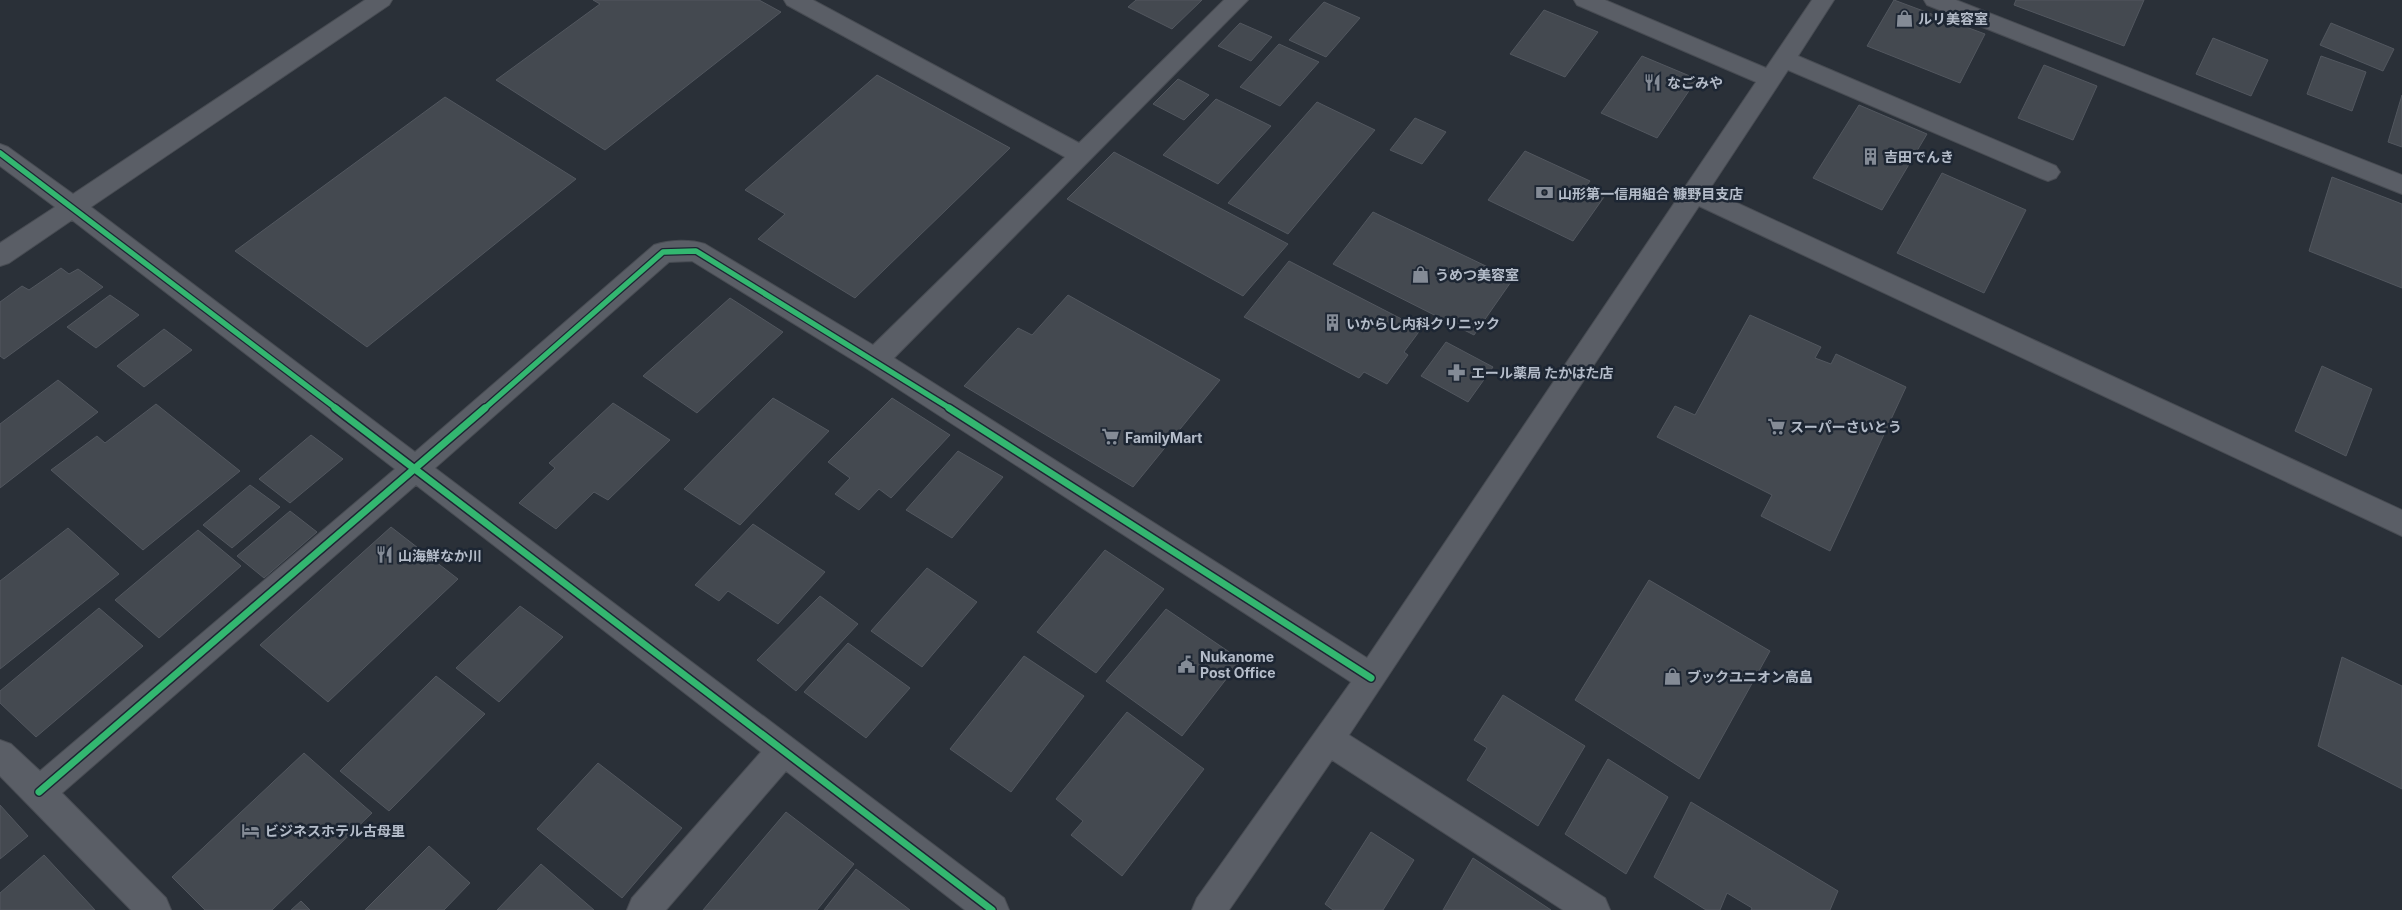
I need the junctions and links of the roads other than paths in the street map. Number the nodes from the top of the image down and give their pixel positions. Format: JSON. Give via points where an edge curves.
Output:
{"nodes":[{"id":1,"x":381,"y":0,"type":"edge"},
{"id":2,"x":795,"y":0,"type":"edge"},
{"id":3,"x":1237,"y":0,"type":"edge"},
{"id":4,"x":1584,"y":0,"type":"edge"},
{"id":5,"x":1823,"y":0,"type":"edge"},
{"id":6,"x":1935,"y":0,"type":"edge"},
{"id":7,"x":1777,"y":69,"type":"junction"},
{"id":8,"x":0,"y":153,"type":"edge"},
{"id":9,"x":1080,"y":154,"type":"junction"},
{"id":10,"x":2048,"y":172,"type":"dead end"},
{"id":11,"x":2402,"y":185,"type":"edge"},
{"id":12,"x":1695,"y":194,"type":"junction"},
{"id":13,"x":73,"y":207,"type":"junction"},
{"id":14,"x":0,"y":256,"type":"edge"},
{"id":15,"x":875,"y":360,"type":"junction"},
{"id":16,"x":414,"y":470,"type":"junction"},
{"id":17,"x":2402,"y":523,"type":"edge"},
{"id":18,"x":1371,"y":678,"type":"junction"},
{"id":19,"x":1328,"y":739,"type":"junction"},
{"id":20,"x":784,"y":750,"type":"junction"},
{"id":21,"x":0,"y":755,"type":"edge"},
{"id":22,"x":39,"y":792,"type":"junction"},
{"id":23,"x":154,"y":910,"type":"edge"},
{"id":24,"x":644,"y":910,"type":"edge"},
{"id":25,"x":992,"y":910,"type":"edge"},
{"id":26,"x":1209,"y":910,"type":"edge"},
{"id":27,"x":1593,"y":910,"type":"edge"}],
"edges":[{"from":1,"to":13,"type":"street"},
{"from":2,"to":9,"type":"street"},
{"from":3,"to":9,"type":"street"},
{"from":4,"to":7,"type":"street"},
{"from":5,"to":7,"type":"street"},
{"from":6,"to":11,"type":"street"},
{"from":7,"to":10,"type":"street"},
{"from":7,"to":12,"type":"street"},
{"from":8,"to":13,"type":"street"},
{"from":9,"to":15,"type":"street"},
{"from":12,"to":17,"type":"street"},
{"from":12,"to":18,"type":"street"},
{"from":13,"to":14,"type":"street"},
{"from":13,"to":16,"type":"street"},
{"from":15,"to":16,"type":"street","via":[[696,251],[663,252]]},
{"from":15,"to":18,"type":"street"},
{"from":16,"to":20,"type":"street"},
{"from":16,"to":22,"type":"street"},
{"from":18,"to":19,"type":"street"},
{"from":19,"to":26,"type":"street"},
{"from":19,"to":27,"type":"street"},
{"from":20,"to":24,"type":"street"},
{"from":20,"to":25,"type":"street"},
{"from":21,"to":22,"type":"street"},
{"from":22,"to":23,"type":"street"}]}
